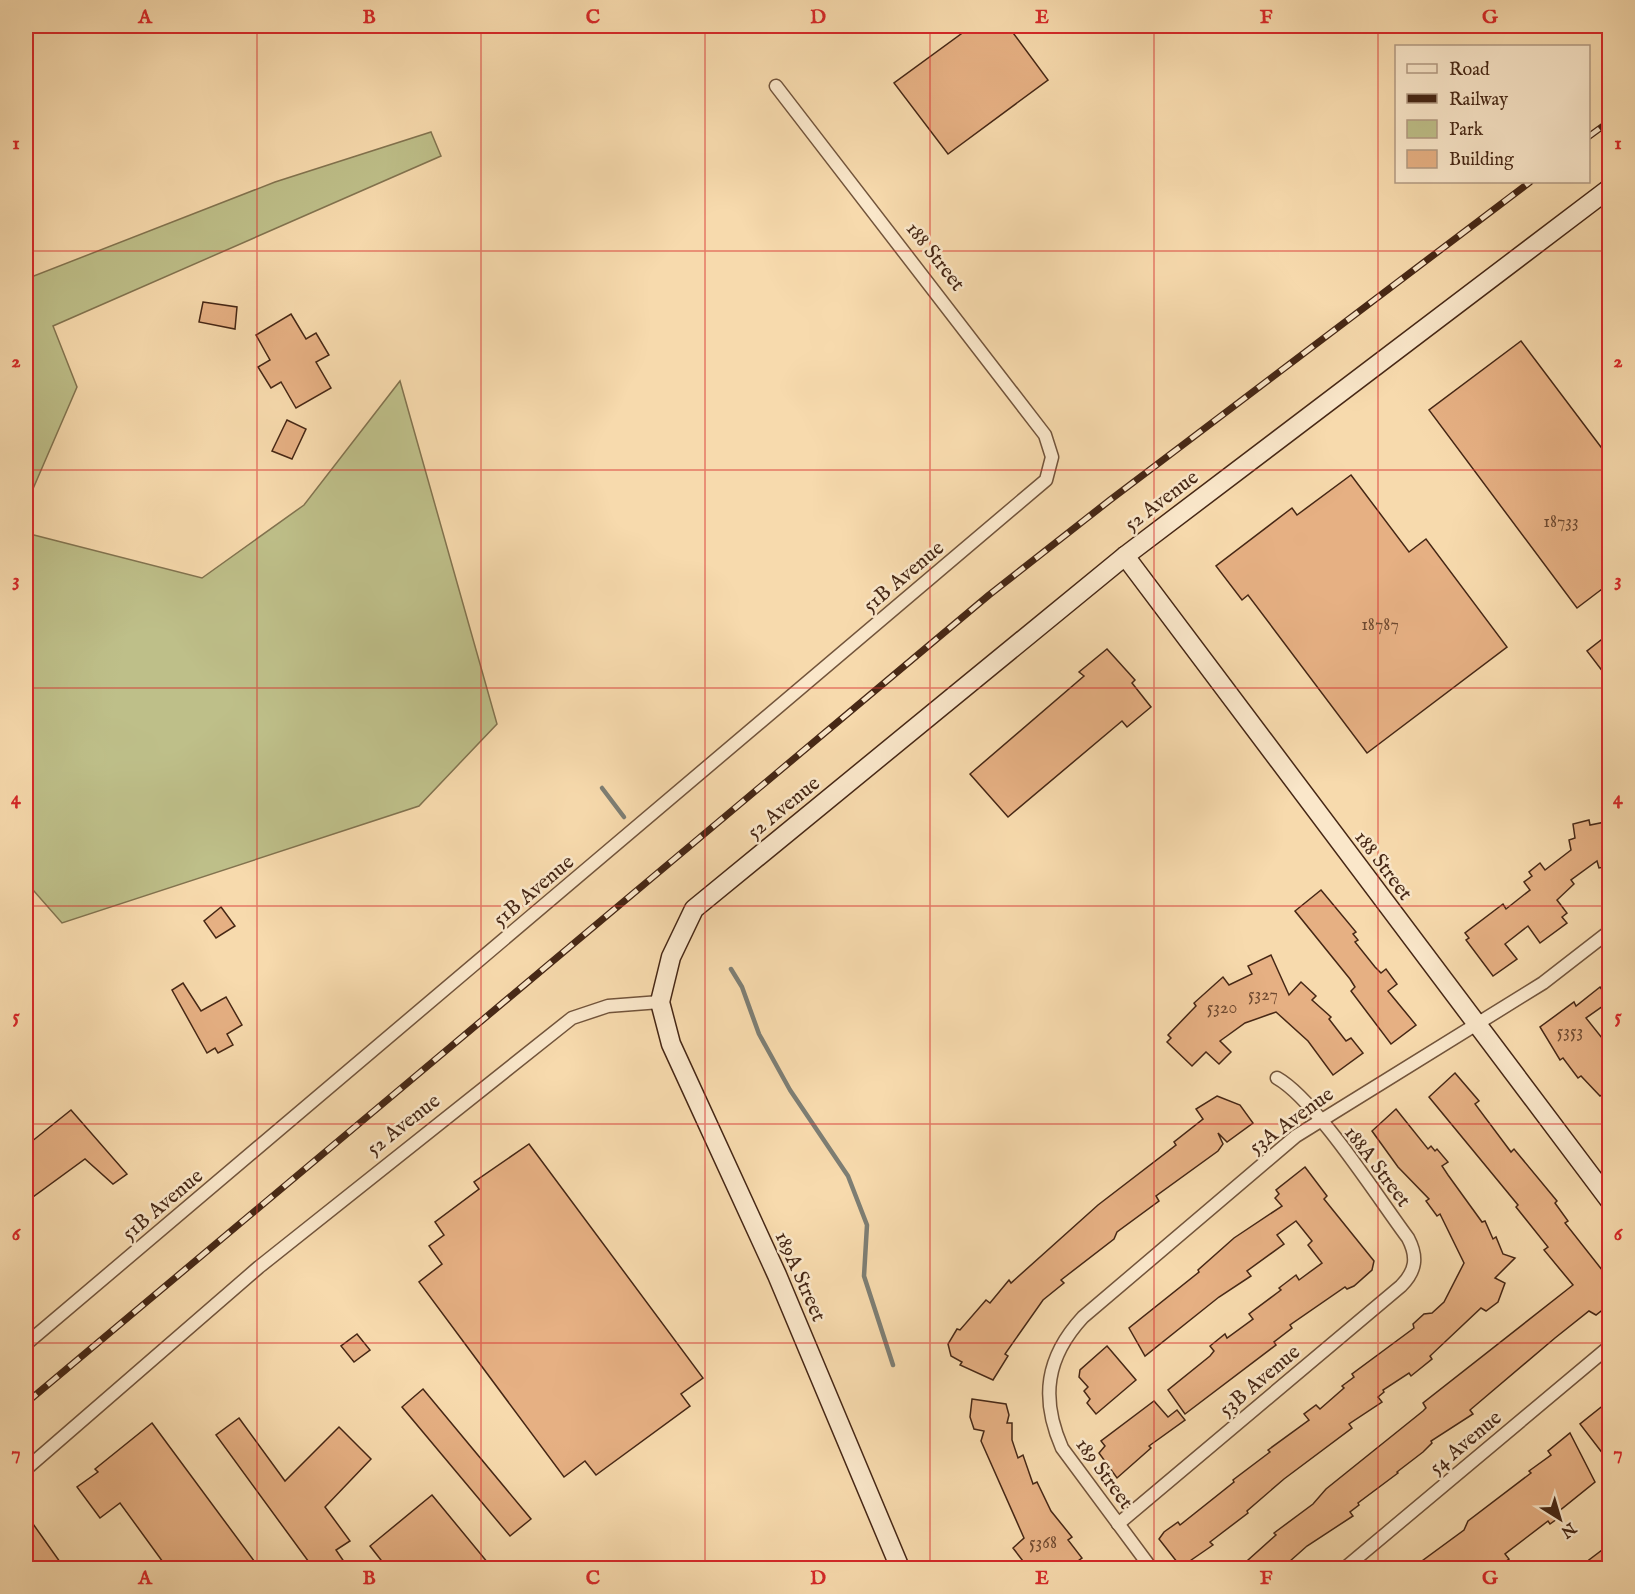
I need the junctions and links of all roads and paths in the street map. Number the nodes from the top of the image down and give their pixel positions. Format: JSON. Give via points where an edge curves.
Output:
{"nodes":[{"id":1,"x":776,"y":86,"type":"dead end"},
{"id":2,"x":1610,"y":188,"type":"edge"},
{"id":3,"x":1052,"y":457,"type":"joint"},
{"id":4,"x":1125,"y":556,"type":"junction"},
{"id":5,"x":1610,"y":931,"type":"edge"},
{"id":6,"x":660,"y":1002,"type":"junction"},
{"id":7,"x":1477,"y":1023,"type":"junction"},
{"id":8,"x":1277,"y":1078,"type":"dead end"},
{"id":9,"x":1319,"y":1120,"type":"junction"},
{"id":10,"x":1610,"y":1201,"type":"edge"},
{"id":11,"x":1415,"y":1258,"type":"joint"},
{"id":12,"x":26,"y":1344,"type":"edge"},
{"id":13,"x":1610,"y":1346,"type":"edge"},
{"id":14,"x":1048,"y":1391,"type":"joint"},
{"id":15,"x":26,"y":1469,"type":"edge"},
{"id":16,"x":1118,"y":1524,"type":"junction"},
{"id":17,"x":900,"y":1569,"type":"edge"},
{"id":18,"x":1151,"y":1569,"type":"edge"},
{"id":19,"x":1345,"y":1569,"type":"edge"}],
"edges":[{"from":1,"to":3,"type":"street","name":"188 Street","via":[[1045,435]]},
{"from":2,"to":4,"type":"street","name":"52 Avenue"},
{"from":3,"to":12,"type":"street","name":"51B Avenue","via":[[1046,480]]},
{"from":4,"to":6,"type":"street","name":"52 Avenue","via":[[694,909],[671,957]]},
{"from":4,"to":7,"type":"street","name":"188 Street"},
{"from":5,"to":7,"type":"street","name":"53A Avenue","via":[[1543,983]]},
{"from":6,"to":15,"type":"street","name":"52 Avenue","via":[[608,1006],[572,1018],[259,1267]]},
{"from":6,"to":17,"type":"street","name":"189A Street","via":[[671,1044],[777,1275]]},
{"from":7,"to":9,"type":"street","name":"53A Avenue"},
{"from":7,"to":10,"type":"street","name":"188 Street"},
{"from":8,"to":9,"type":"street","name":"188A Street","via":[[1290,1086]]},
{"from":9,"to":11,"type":"street","name":"188A Street","via":[[1408,1238]]},
{"from":9,"to":14,"type":"street","name":"53A Avenue","via":[[1267,1159],[1083,1317],[1058,1351]]},
{"from":11,"to":16,"type":"street","name":"53B Avenue","via":[[1413,1269],[1401,1286]]},
{"from":13,"to":19,"type":"street","name":"54 Avenue"},
{"from":14,"to":16,"type":"street","name":"189 Street","via":[[1050,1416],[1062,1448]]},
{"from":16,"to":18,"type":"street","name":"189 Street"}]}
